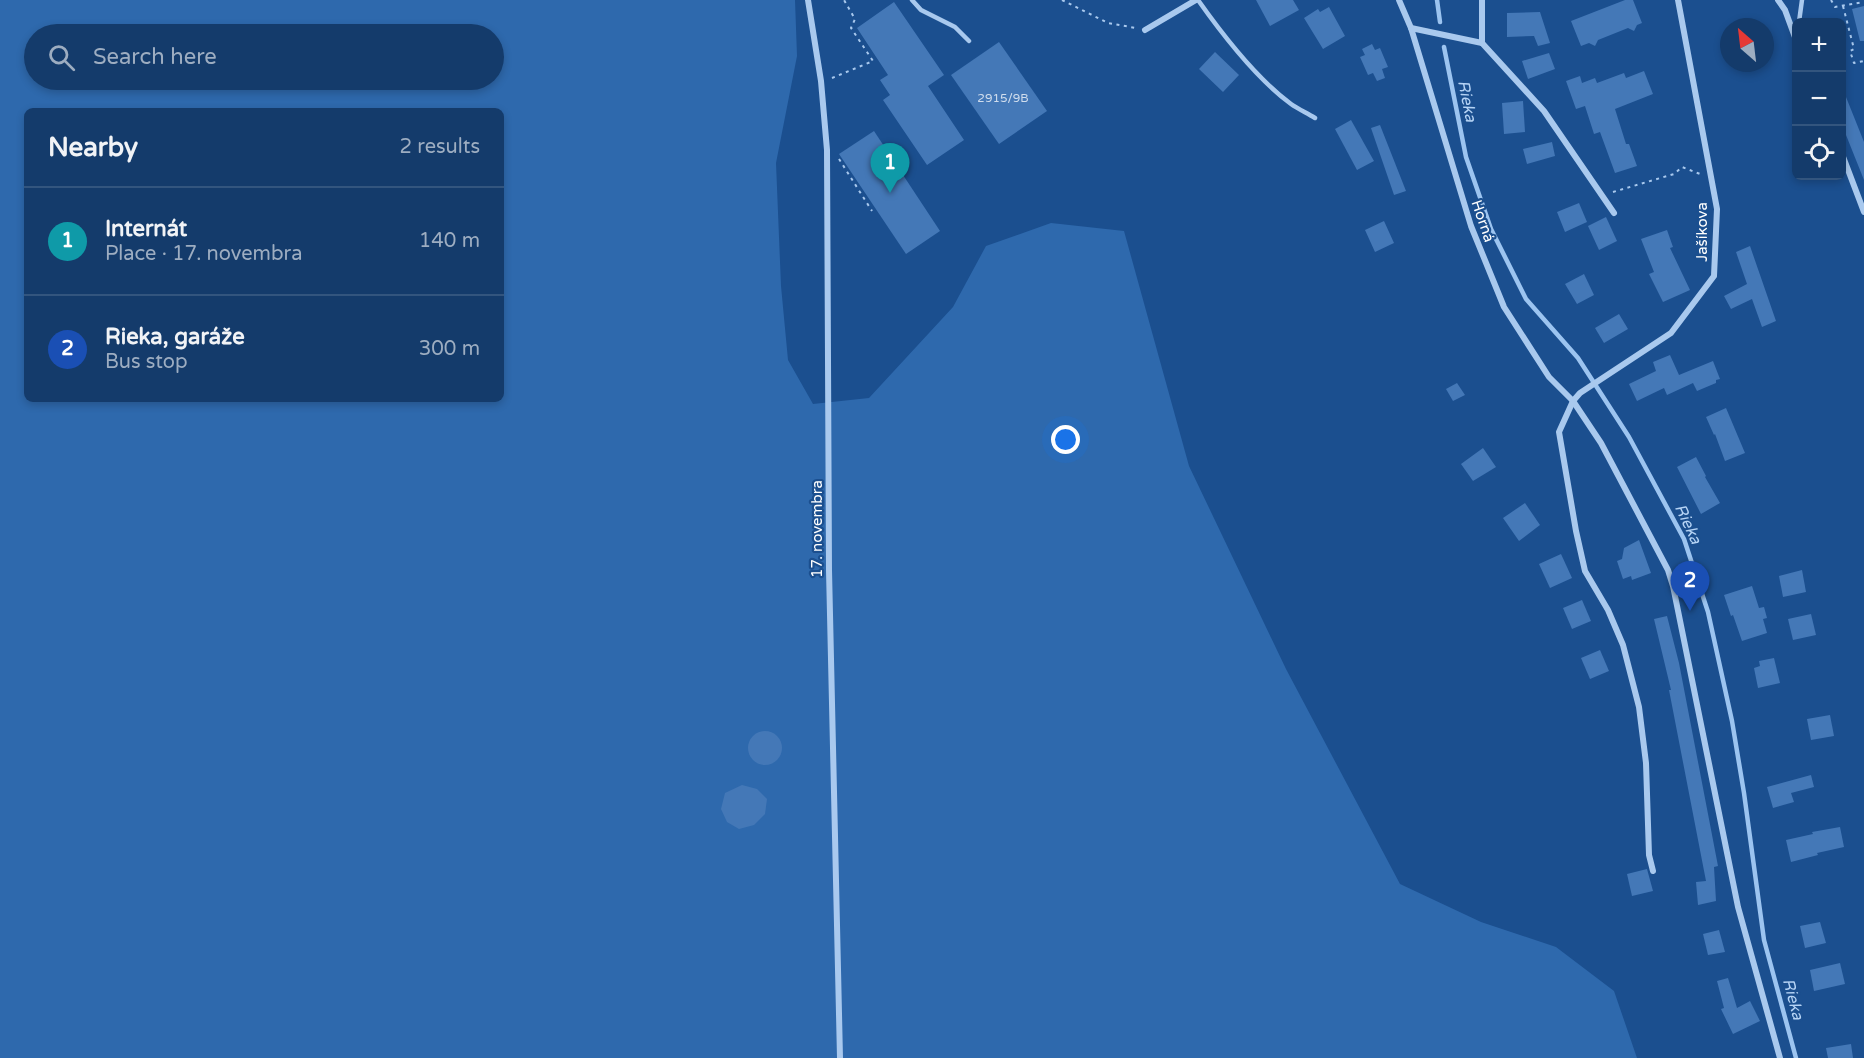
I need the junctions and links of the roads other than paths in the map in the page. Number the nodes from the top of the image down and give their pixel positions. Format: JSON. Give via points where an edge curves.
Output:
{"nodes":[{"id":1,"x":808,"y":0,"type":"edge"},
{"id":2,"x":912,"y":0,"type":"edge"},
{"id":3,"x":1197,"y":0,"type":"edge"},
{"id":4,"x":1399,"y":0,"type":"edge"},
{"id":5,"x":1482,"y":0,"type":"edge"},
{"id":6,"x":1678,"y":0,"type":"edge"},
{"id":7,"x":1778,"y":0,"type":"edge"},
{"id":8,"x":1802,"y":0,"type":"edge"},
{"id":9,"x":1800,"y":18,"type":"edge"},
{"id":10,"x":1411,"y":28,"type":"junction"},
{"id":11,"x":1792,"y":28,"type":"edge"},
{"id":12,"x":1145,"y":30,"type":"road end"},
{"id":13,"x":969,"y":41,"type":"dead end"},
{"id":14,"x":1482,"y":43,"type":"junction"},
{"id":15,"x":1315,"y":118,"type":"dead end"},
{"id":16,"x":1846,"y":165,"type":"edge"},
{"id":17,"x":1864,"y":212,"type":"edge"},
{"id":18,"x":1614,"y":213,"type":"dead end"},
{"id":19,"x":1574,"y":401,"type":"junction"},
{"id":20,"x":1653,"y":871,"type":"dead end"},
{"id":21,"x":840,"y":1058,"type":"edge"},
{"id":22,"x":1780,"y":1058,"type":"edge"}],
"edges":[{"from":1,"to":21,"type":"street","name":"17. novembra","via":[[827,150],[829,570]]},
{"from":2,"to":13,"type":"lane","via":[[921,10],[955,27]]},
{"from":3,"to":12,"type":"street"},
{"from":3,"to":15,"type":"lane","via":[[1280,95]]},
{"from":4,"to":10,"type":"street","name":"Horná"},
{"from":5,"to":14,"type":"street"},
{"from":6,"to":19,"type":"street","name":"Jašíkova","via":[[1717,209],[1714,276],[1671,333],[1580,393]]},
{"from":7,"to":11,"type":"street"},
{"from":8,"to":9,"type":"lane"},
{"from":10,"to":14,"type":"street"},
{"from":10,"to":19,"type":"street","name":"Horná","via":[[1471,226],[1504,307],[1549,377]]},
{"from":14,"to":18,"type":"street","via":[[1544,111]]},
{"from":16,"to":17,"type":"street"},
{"from":19,"to":20,"type":"street","name":"Jašíkova","via":[[1559,432],[1585,571],[1623,645],[1639,707]]},
{"from":19,"to":22,"type":"street","name":"Horná","via":[[1601,443],[1670,578],[1738,907]]}]}
